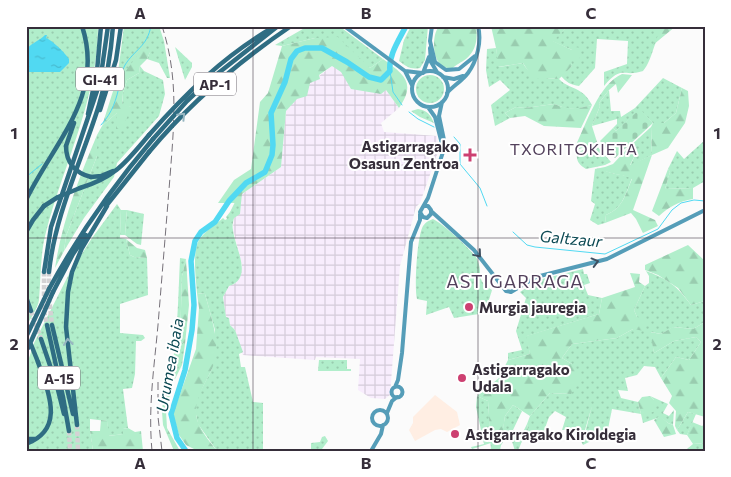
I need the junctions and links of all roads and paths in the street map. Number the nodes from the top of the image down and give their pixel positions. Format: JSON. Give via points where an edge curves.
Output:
{"nodes":[{"id":1,"x":82,"y":26,"type":"edge"},
{"id":2,"x":101,"y":26,"type":"edge"},
{"id":3,"x":108,"y":26,"type":"edge"},
{"id":4,"x":113,"y":26,"type":"edge"},
{"id":5,"x":121,"y":26,"type":"edge"},
{"id":6,"x":277,"y":26,"type":"edge"},
{"id":7,"x":291,"y":26,"type":"edge"},
{"id":8,"x":344,"y":26,"type":"edge"},
{"id":9,"x":432,"y":26,"type":"edge"},
{"id":10,"x":478,"y":26,"type":"edge"},
{"id":11,"x":430,"y":41,"type":"junction"},
{"id":12,"x":476,"y":54,"type":"junction"},
{"id":13,"x":430,"y":55,"type":"junction"},
{"id":14,"x":406,"y":71,"type":"junction"},
{"id":15,"x":469,"y":71,"type":"junction"},
{"id":16,"x":422,"y":73,"type":"junction"},
{"id":17,"x":440,"y":75,"type":"junction"},
{"id":18,"x":412,"y":86,"type":"junction"},
{"id":19,"x":447,"y":93,"type":"junction"},
{"id":20,"x":442,"y":102,"type":"junction"},
{"id":21,"x":427,"y":106,"type":"junction"},
{"id":22,"x":74,"y":117,"type":"junction"},
{"id":23,"x":93,"y":124,"type":"junction"},
{"id":24,"x":85,"y":129,"type":"junction"},
{"id":25,"x":151,"y":137,"type":"junction"},
{"id":26,"x":141,"y":144,"type":"junction"},
{"id":27,"x":442,"y":156,"type":"junction"},
{"id":28,"x":428,"y":198,"type":"junction"},
{"id":29,"x":26,"y":200,"type":"edge"},
{"id":30,"x":107,"y":206,"type":"junction"},
{"id":31,"x":424,"y":206,"type":"junction"},
{"id":32,"x":431,"y":209,"type":"junction"},
{"id":33,"x":705,"y":210,"type":"edge"},
{"id":34,"x":420,"y":214,"type":"junction"},
{"id":35,"x":427,"y":217,"type":"junction"},
{"id":36,"x":439,"y":217,"type":"junction"},
{"id":37,"x":26,"y":232,"type":"edge"},
{"id":38,"x":411,"y":246,"type":"junction"},
{"id":39,"x":51,"y":290,"type":"junction"},
{"id":40,"x":26,"y":297,"type":"edge"},
{"id":41,"x":31,"y":311,"type":"dead end"},
{"id":42,"x":26,"y":332,"type":"edge"},
{"id":43,"x":26,"y":337,"type":"edge"},
{"id":44,"x":41,"y":339,"type":"tunnel mouth"},
{"id":45,"x":27,"y":350,"type":"edge"},
{"id":46,"x":398,"y":380,"type":"junction"},
{"id":47,"x":395,"y":387,"type":"junction"},
{"id":48,"x":400,"y":388,"type":"junction"},
{"id":49,"x":392,"y":394,"type":"junction"},
{"id":50,"x":398,"y":398,"type":"junction"},
{"id":51,"x":392,"y":401,"type":"junction"},
{"id":52,"x":389,"y":406,"type":"junction"},
{"id":53,"x":381,"y":410,"type":"junction"},
{"id":54,"x":387,"y":414,"type":"junction"},
{"id":55,"x":377,"y":425,"type":"junction"},
{"id":56,"x":383,"y":425,"type":"junction"},
{"id":57,"x":380,"y":434,"type":"junction"},
{"id":58,"x":41,"y":436,"type":"junction"},
{"id":59,"x":26,"y":439,"type":"edge"},
{"id":60,"x":26,"y":444,"type":"edge"},
{"id":61,"x":371,"y":451,"type":"edge"}],
"edges":[{"from":1,"to":22,"type":"highway","via":[[88,53],[88,76]]},
{"from":2,"to":24,"type":"highway","via":[[97,72]]},
{"from":3,"to":24,"type":"highway","number":"GI-41","via":[[100,82]]},
{"from":4,"to":23,"type":"highway","number":"GI-41","via":[[108,70]]},
{"from":5,"to":23,"type":"highway","via":[[113,74]]},
{"from":6,"to":25,"type":"highway","bridge":true,"via":[[258,36],[204,78],[184,96]]},
{"from":30,"to":7,"type":"highway","number":"AP-1","one_way":true,"bridge":true,"via":[[149,152],[204,93]]},
{"from":8,"to":14,"type":"main road"},
{"from":9,"to":11,"type":"main road"},
{"from":10,"to":12,"type":"main road","via":[[480,39]]},
{"from":11,"to":12,"type":"main road","via":[[435,62],[446,70],[459,69]]},
{"from":11,"to":13,"type":"main road"},
{"from":12,"to":15,"type":"main road"},
{"from":13,"to":16,"type":"main road"},
{"from":13,"to":17,"type":"main road"},
{"from":14,"to":16,"type":"main road"},
{"from":14,"to":18,"type":"main road"},
{"from":15,"to":17,"type":"main road","via":[[456,79]]},
{"from":15,"to":19,"type":"main road"},
{"from":16,"to":17,"type":"main road"},
{"from":16,"to":18,"type":"main road"},
{"from":17,"to":19,"type":"main road","via":[[447,84]]},
{"from":18,"to":21,"type":"main road","via":[[416,100]]},
{"from":19,"to":20,"type":"main road"},
{"from":20,"to":21,"type":"main road"},
{"from":20,"to":27,"type":"main road","via":[[439,116],[444,141]]},
{"from":21,"to":27,"type":"main road","via":[[435,117]]},
{"from":22,"to":26,"type":"highway","bridge":true,"via":[[66,146],[67,157],[81,174],[101,176],[110,172]]},
{"from":22,"to":29,"type":"highway"},
{"from":23,"to":24,"type":"highway","via":[[60,218],[46,272],[51,227]]},
{"from":25,"to":26,"type":"highway"},
{"from":25,"to":39,"type":"highway","number":"AP-1","via":[[95,212]]},
{"from":26,"to":37,"type":"highway","bridge":true,"via":[[108,177],[44,206]]},
{"from":27,"to":28,"type":"main road"},
{"from":28,"to":31,"type":"main road"},
{"from":28,"to":32,"type":"main road"},
{"from":30,"to":39,"type":"highway","number":"AP-1"},
{"from":44,"to":30,"type":"highway","number":"A-15","one_way":true,"via":[[69,431],[49,325],[76,425],[66,327],[68,292],[78,256]]},
{"from":31,"to":32,"type":"main road"},
{"from":31,"to":34,"type":"main road"},
{"from":32,"to":35,"type":"main road"},
{"from":32,"to":36,"type":"main road"},
{"from":36,"to":33,"type":"main road","one_way":true,"via":[[463,238],[506,291],[511,292],[536,277],[614,256]]},
{"from":34,"to":35,"type":"main road"},
{"from":34,"to":38,"type":"main road"},
{"from":35,"to":36,"type":"main road"},
{"from":35,"to":38,"type":"main road"},
{"from":38,"to":46,"type":"main road"},
{"from":39,"to":43,"type":"highway","number":"AP-1","bridge":true},
{"from":39,"to":45,"type":"highway","number":"AP-1","bridge":true},
{"from":40,"to":41,"type":"highway"},
{"from":42,"to":58,"type":"highway","bridge":true,"via":[[48,392],[51,411],[49,425]]},
{"from":46,"to":47,"type":"main road"},
{"from":46,"to":48,"type":"main road"},
{"from":47,"to":48,"type":"main road"},
{"from":47,"to":49,"type":"main road"},
{"from":48,"to":50,"type":"main road","via":[[402,393]]},
{"from":49,"to":50,"type":"main road"},
{"from":49,"to":51,"type":"main road"},
{"from":50,"to":51,"type":"main road"},
{"from":51,"to":52,"type":"main road"},
{"from":52,"to":53,"type":"main road"},
{"from":52,"to":54,"type":"main road"},
{"from":53,"to":54,"type":"main road"},
{"from":53,"to":55,"type":"main road","via":[[373,416]]},
{"from":54,"to":56,"type":"main road","via":[[388,420]]},
{"from":55,"to":56,"type":"main road"},
{"from":55,"to":57,"type":"main road"},
{"from":56,"to":57,"type":"main road"},
{"from":57,"to":61,"type":"main road"},
{"from":58,"to":59,"type":"highway"},
{"from":58,"to":60,"type":"highway"}]}
